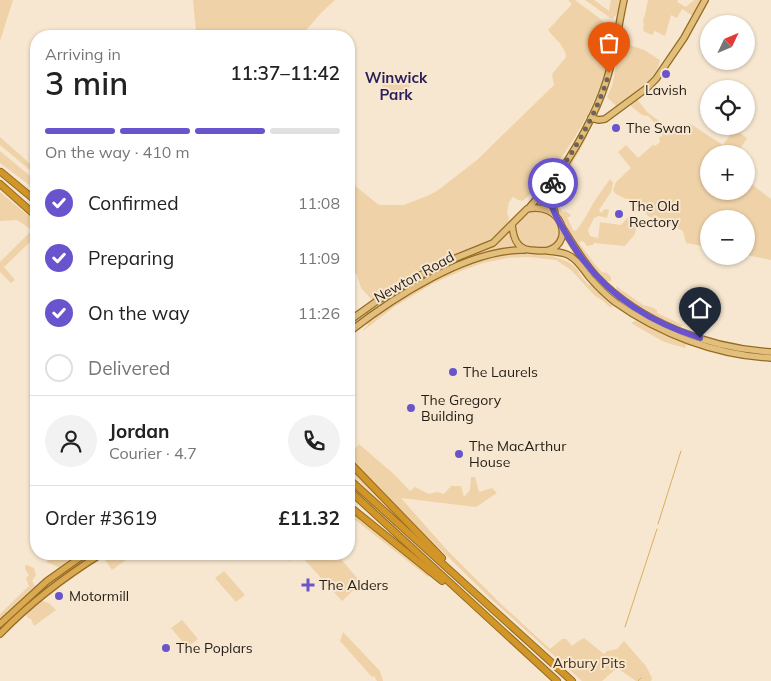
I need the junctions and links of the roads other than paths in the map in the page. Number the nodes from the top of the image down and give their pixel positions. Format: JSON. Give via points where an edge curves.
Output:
{"nodes":[{"id":1,"x":624,"y":0,"type":"edge"},
{"id":2,"x":705,"y":0,"type":"edge"},
{"id":3,"x":591,"y":118,"type":"junction"},
{"id":4,"x":0,"y":172,"type":"edge"},
{"id":5,"x":554,"y":180,"type":"junction"},
{"id":6,"x":0,"y":184,"type":"edge"},
{"id":7,"x":30,"y":194,"type":"edge"},
{"id":8,"x":30,"y":207,"type":"edge"},
{"id":9,"x":529,"y":208,"type":"junction"},
{"id":10,"x":30,"y":211,"type":"edge"},
{"id":11,"x":556,"y":215,"type":"junction"},
{"id":12,"x":512,"y":224,"type":"junction"},
{"id":13,"x":561,"y":225,"type":"junction"},
{"id":14,"x":526,"y":250,"type":"junction"},
{"id":15,"x":544,"y":251,"type":"junction"},
{"id":16,"x":355,"y":317,"type":"edge"},
{"id":17,"x":355,"y":327,"type":"edge"},
{"id":18,"x":771,"y":352,"type":"edge"},
{"id":19,"x":771,"y":358,"type":"edge"},
{"id":20,"x":355,"y":468,"type":"edge"},
{"id":21,"x":355,"y":484,"type":"edge"},
{"id":22,"x":355,"y":496,"type":"edge"},
{"id":23,"x":355,"y":511,"type":"edge"},
{"id":24,"x":77,"y":560,"type":"edge"},
{"id":25,"x":92,"y":560,"type":"edge"},
{"id":26,"x":506,"y":622,"type":"junction"},
{"id":27,"x":0,"y":624,"type":"edge"},
{"id":28,"x":500,"y":630,"type":"junction"},
{"id":29,"x":0,"y":634,"type":"edge"},
{"id":30,"x":557,"y":681,"type":"edge"},
{"id":31,"x":572,"y":681,"type":"edge"}],
"edges":[{"from":1,"to":3,"type":"main road","via":[[612,64]]},
{"from":2,"to":3,"type":"main road","via":[[656,79],[605,119]]},
{"from":3,"to":5,"type":"main road"},
{"from":4,"to":7,"type":"highway"},
{"from":5,"to":9,"type":"main road"},
{"from":5,"to":11,"type":"main road","via":[[550,198]]},
{"from":6,"to":8,"type":"highway"},
{"from":6,"to":10,"type":"highway"},
{"from":9,"to":11,"type":"main road","via":[[545,209]]},
{"from":9,"to":12,"type":"main road"},
{"from":11,"to":13,"type":"main road"},
{"from":12,"to":14,"type":"main road","via":[[515,241]]},
{"from":12,"to":16,"type":"main road","name":"Newton Road","via":[[490,244],[446,262]]},
{"from":13,"to":15,"type":"main road","via":[[559,242]]},
{"from":13,"to":18,"type":"main road","via":[[596,276],[644,314],[711,342]]},
{"from":14,"to":15,"type":"main road"},
{"from":14,"to":17,"type":"main road","name":"Newton Road","via":[[495,252],[444,272],[405,293]]},
{"from":15,"to":19,"type":"main road","via":[[572,257],[613,300],[661,330],[720,350]]},
{"from":20,"to":26,"type":"highway"},
{"from":21,"to":26,"type":"highway"},
{"from":22,"to":28,"type":"highway"},
{"from":23,"to":28,"type":"highway"},
{"from":24,"to":27,"type":"highway","via":[[47,581]]},
{"from":25,"to":29,"type":"highway","via":[[53,587]]},
{"from":26,"to":31,"type":"highway"},
{"from":28,"to":30,"type":"highway"}]}
